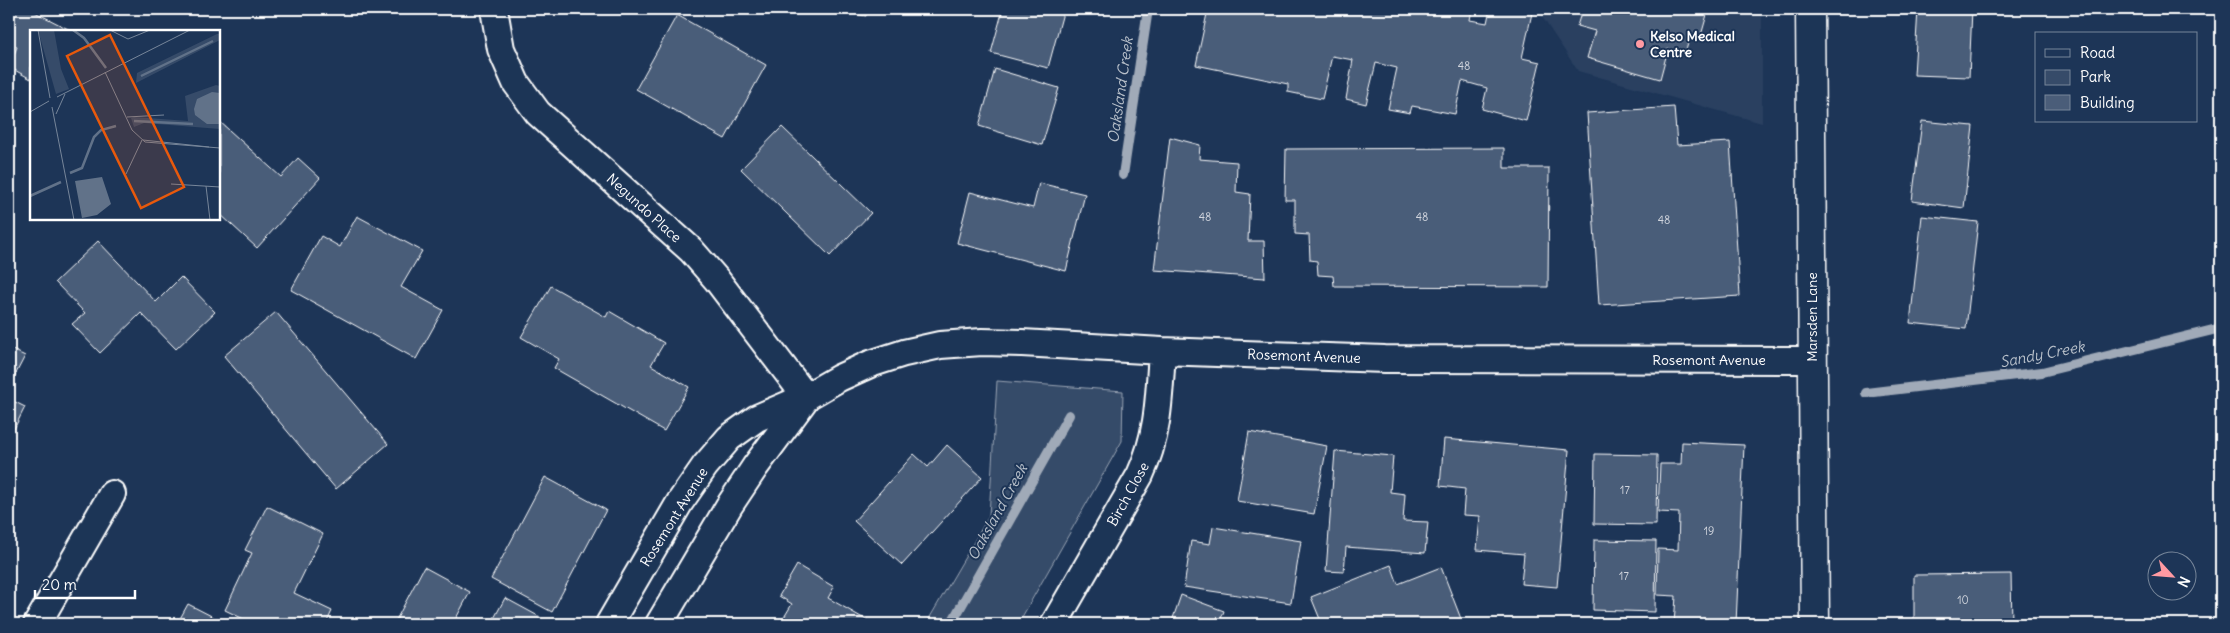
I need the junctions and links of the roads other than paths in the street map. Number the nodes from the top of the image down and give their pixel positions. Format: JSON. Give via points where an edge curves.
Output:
{"nodes":[{"id":1,"x":1810,"y":9,"type":"edge"},
{"id":2,"x":495,"y":15,"type":"dead end"},
{"id":3,"x":1162,"y":351,"type":"junction"},
{"id":4,"x":1812,"y":360,"type":"junction"},
{"id":5,"x":806,"y":397,"type":"junction"},
{"id":6,"x":112,"y":494,"type":"dead end"},
{"id":7,"x":37,"y":624,"type":"edge"},
{"id":8,"x":610,"y":624,"type":"edge"},
{"id":9,"x":658,"y":624,"type":"edge"},
{"id":10,"x":1054,"y":624,"type":"edge"},
{"id":11,"x":1815,"y":624,"type":"edge"}],
"edges":[{"from":1,"to":4,"type":"main road","name":"Marsden Lane"},
{"from":2,"to":5,"type":"street","name":"Negundo Place","via":[[501,49],[516,83],[538,113],[691,250]]},
{"from":3,"to":4,"type":"street","name":"Rosemont Avenue","via":[[1384,359]]},
{"from":3,"to":5,"type":"street","name":"Rosemont Avenue","via":[[1006,342],[940,345],[870,364]]},
{"from":3,"to":10,"type":"street","name":"Birch Close","via":[[1156,424],[1149,454]]},
{"from":4,"to":11,"type":"main road","name":"Marsden Lane"},
{"from":5,"to":8,"type":"street","name":"Rosemont Avenue","via":[[757,418],[729,438],[680,502]]},
{"from":5,"to":9,"type":"street","name":"Rosemont Avenue","via":[[755,466]]},
{"from":6,"to":7,"type":"street"}]}
